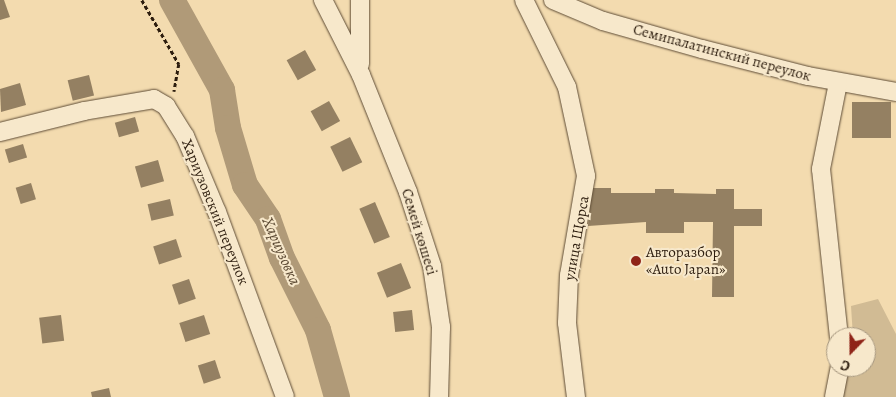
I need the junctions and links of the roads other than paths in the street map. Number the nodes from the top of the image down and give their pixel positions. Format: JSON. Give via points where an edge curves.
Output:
{"nodes":[{"id":1,"x":323,"y":0,"type":"edge"},
{"id":2,"x":360,"y":0,"type":"edge"},
{"id":3,"x":524,"y":0,"type":"edge"},
{"id":4,"x":553,"y":0,"type":"edge"},
{"id":5,"x":361,"y":75,"type":"junction"},
{"id":6,"x":838,"y":83,"type":"junction"},
{"id":7,"x":896,"y":92,"type":"edge"},
{"id":8,"x":0,"y":132,"type":"edge"},
{"id":9,"x":838,"y":327,"type":"edge"},
{"id":10,"x":838,"y":377,"type":"edge"},
{"id":11,"x":285,"y":397,"type":"edge"},
{"id":12,"x":439,"y":397,"type":"edge"},
{"id":13,"x":576,"y":397,"type":"edge"},
{"id":14,"x":834,"y":397,"type":"edge"}],
"edges":[{"from":1,"to":5,"type":"street"},
{"from":2,"to":5,"type":"street"},
{"from":3,"to":13,"type":"street","name":"улица Щорса","via":[[567,87],[586,176],[569,275],[567,323]]},
{"from":4,"to":6,"type":"street","name":"Семипалатинский переулок","via":[[603,21]]},
{"from":5,"to":12,"type":"street","name":"Семей көшесі","via":[[408,192],[432,266],[441,327]]},
{"from":6,"to":7,"type":"street","name":"Семипалатинский переулок"},
{"from":6,"to":9,"type":"street","via":[[821,169]]},
{"from":8,"to":11,"type":"street","name":"Хариузовский переулок","via":[[154,99],[166,106],[185,136],[217,212]]},
{"from":10,"to":14,"type":"street"}]}
